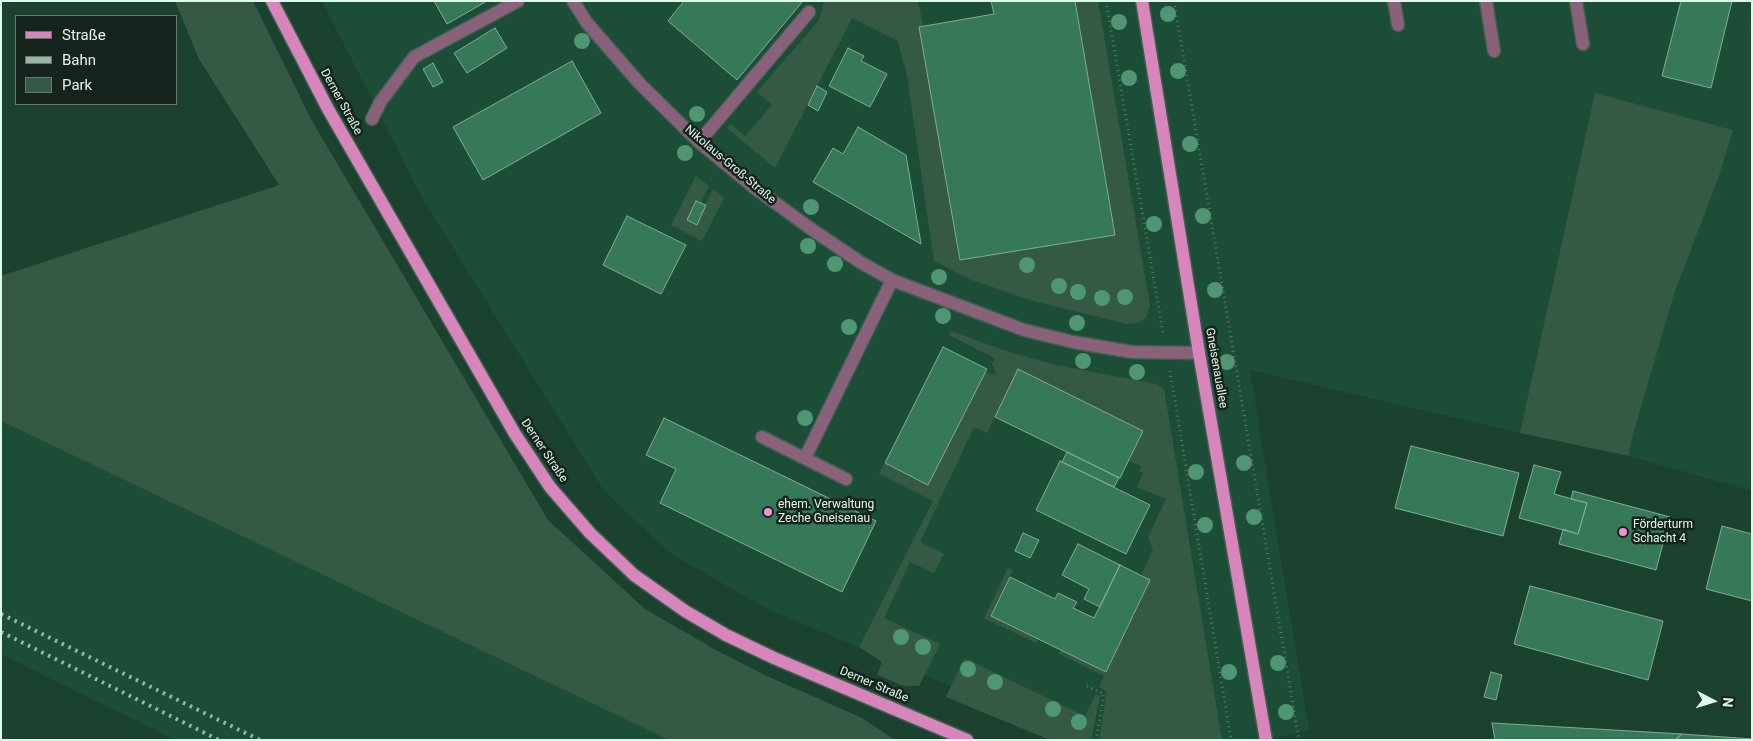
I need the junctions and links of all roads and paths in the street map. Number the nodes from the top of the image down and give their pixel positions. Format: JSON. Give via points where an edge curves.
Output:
{"nodes":[{"id":1,"x":272,"y":1,"type":"edge"},
{"id":2,"x":518,"y":1,"type":"edge"},
{"id":3,"x":573,"y":1,"type":"edge"},
{"id":4,"x":1142,"y":1,"type":"edge"},
{"id":5,"x":1174,"y":1,"type":"edge"},
{"id":6,"x":1394,"y":1,"type":"edge"},
{"id":7,"x":1486,"y":1,"type":"edge"},
{"id":8,"x":1576,"y":1,"type":"edge"},
{"id":9,"x":809,"y":12,"type":"dead end"},
{"id":10,"x":1398,"y":25,"type":"dead end"},
{"id":11,"x":1583,"y":44,"type":"dead end"},
{"id":12,"x":1494,"y":51,"type":"dead end"},
{"id":13,"x":372,"y":119,"type":"dead end"},
{"id":14,"x":699,"y":142,"type":"junction"},
{"id":15,"x":892,"y":280,"type":"junction"},
{"id":16,"x":1199,"y":352,"type":"junction"},
{"id":17,"x":762,"y":437,"type":"dead end"},
{"id":18,"x":804,"y":458,"type":"junction"},
{"id":19,"x":846,"y":479,"type":"dead end"},
{"id":20,"x":1086,"y":686,"type":"dead end"},
{"id":21,"x":967,"y":740,"type":"edge"},
{"id":22,"x":1096,"y":740,"type":"edge"},
{"id":23,"x":1266,"y":740,"type":"edge"},
{"id":24,"x":1299,"y":740,"type":"edge"}],
"edges":[{"from":1,"to":21,"type":"main road","name":"Derner Straße","via":[[328,109],[515,434],[550,487],[590,532],[634,574],[685,611],[726,635]]},
{"from":2,"to":13,"type":"street","via":[[414,57],[381,101]]},
{"from":3,"to":14,"type":"street","name":"Nikolaus-Groß-Straße","via":[[587,23],[640,84]]},
{"from":4,"to":16,"type":"main road","name":"Gneisenauallee"},
{"from":5,"to":24,"type":"path"},
{"from":6,"to":10,"type":"street"},
{"from":7,"to":12,"type":"street"},
{"from":8,"to":11,"type":"street"},
{"from":9,"to":14,"type":"street"},
{"from":14,"to":15,"type":"street","name":"Nikolaus-Groß-Straße","via":[[814,231]]},
{"from":15,"to":16,"type":"street","name":"Nikolaus-Groß-Straße","via":[[1024,330],[1073,342],[1132,352]]},
{"from":15,"to":18,"type":"street"},
{"from":16,"to":23,"type":"main road","name":"Gneisenauallee"},
{"from":17,"to":18,"type":"street"},
{"from":18,"to":19,"type":"street"},
{"from":20,"to":22,"type":"path","via":[[1104,694]]}]}
